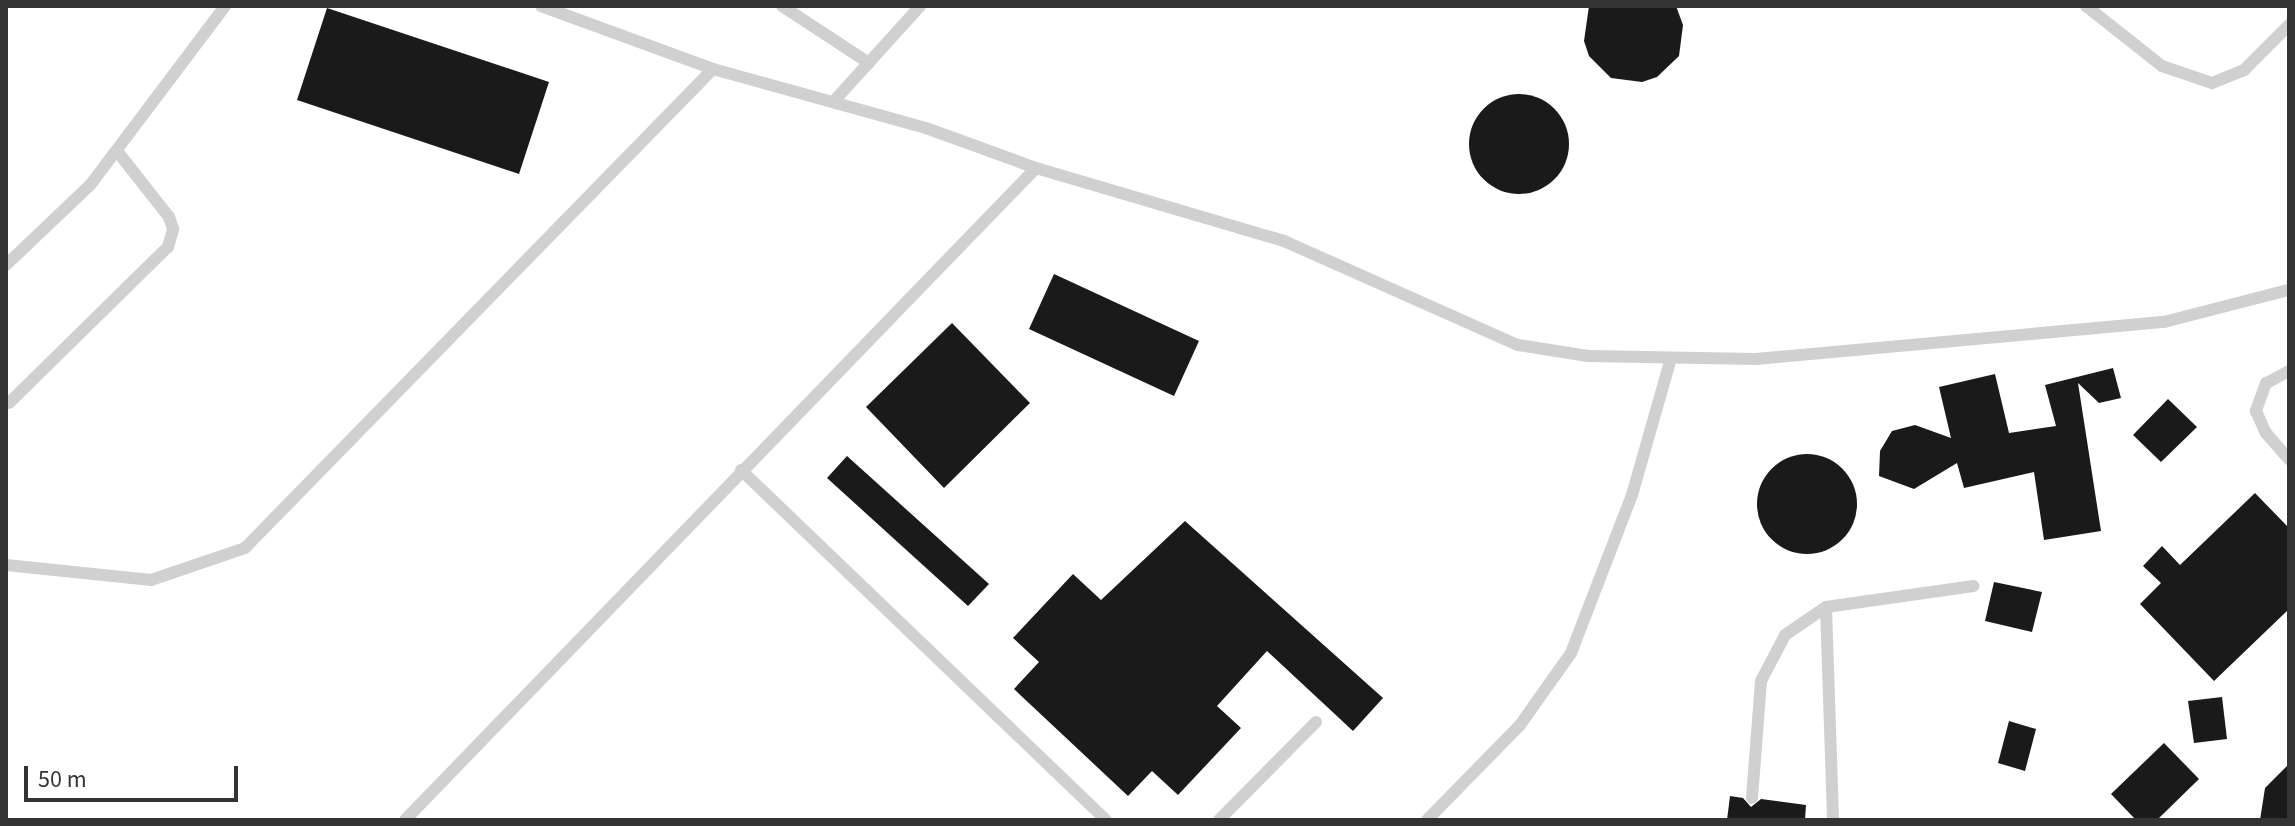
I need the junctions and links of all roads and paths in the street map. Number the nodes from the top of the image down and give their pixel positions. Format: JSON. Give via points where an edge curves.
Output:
{"nodes":[{"id":1,"x":225,"y":6,"type":"edge"},
{"id":2,"x":541,"y":6,"type":"edge"},
{"id":3,"x":782,"y":6,"type":"edge"},
{"id":4,"x":920,"y":6,"type":"edge"},
{"id":5,"x":2086,"y":6,"type":"edge"},
{"id":6,"x":2289,"y":25,"type":"edge"},
{"id":7,"x":869,"y":63,"type":"junction"},
{"id":8,"x":713,"y":69,"type":"junction"},
{"id":9,"x":834,"y":101,"type":"junction"},
{"id":10,"x":117,"y":151,"type":"junction"},
{"id":11,"x":1036,"y":168,"type":"junction"},
{"id":12,"x":6,"y":265,"type":"edge"},
{"id":13,"x":2289,"y":290,"type":"edge"},
{"id":14,"x":1671,"y":358,"type":"junction"},
{"id":15,"x":2289,"y":371,"type":"edge"},
{"id":16,"x":9,"y":403,"type":"dead end"},
{"id":17,"x":2289,"y":459,"type":"edge"},
{"id":18,"x":741,"y":470,"type":"junction"},
{"id":19,"x":6,"y":565,"type":"edge"},
{"id":20,"x":1974,"y":586,"type":"dead end"},
{"id":21,"x":1826,"y":607,"type":"junction"},
{"id":22,"x":1316,"y":722,"type":"dead end"},
{"id":23,"x":1752,"y":798,"type":"dead end"},
{"id":24,"x":405,"y":820,"type":"edge"},
{"id":25,"x":1106,"y":820,"type":"edge"},
{"id":26,"x":1219,"y":820,"type":"edge"},
{"id":27,"x":1427,"y":820,"type":"edge"},
{"id":28,"x":1833,"y":820,"type":"edge"}],
"edges":[{"from":1,"to":10,"type":"lane"},
{"from":2,"to":8,"type":"lane"},
{"from":3,"to":7,"type":"lane"},
{"from":4,"to":7,"type":"lane"},
{"from":5,"to":6,"type":"lane","via":[[2162,66],[2212,83],[2244,70]]},
{"from":7,"to":9,"type":"lane"},
{"from":8,"to":9,"type":"lane"},
{"from":8,"to":19,"type":"lane","via":[[245,548],[151,580]]},
{"from":9,"to":11,"type":"lane"},
{"from":10,"to":12,"type":"lane","via":[[91,184]]},
{"from":10,"to":16,"type":"lane","via":[[169,217],[173,229],[168,247]]},
{"from":11,"to":14,"type":"lane","via":[[1284,241],[1518,345],[1588,356]]},
{"from":11,"to":18,"type":"lane"},
{"from":13,"to":14,"type":"lane","via":[[2164,322],[1756,359]]},
{"from":14,"to":27,"type":"lane","via":[[1632,495],[1571,653],[1520,725]]},
{"from":15,"to":17,"type":"lane","via":[[2266,383],[2256,411],[2266,433]]},
{"from":18,"to":24,"type":"lane"},
{"from":18,"to":25,"type":"lane"},
{"from":20,"to":21,"type":"lane"},
{"from":21,"to":23,"type":"lane","via":[[1785,635],[1761,681]]},
{"from":21,"to":28,"type":"lane"},
{"from":22,"to":26,"type":"lane"}]}
